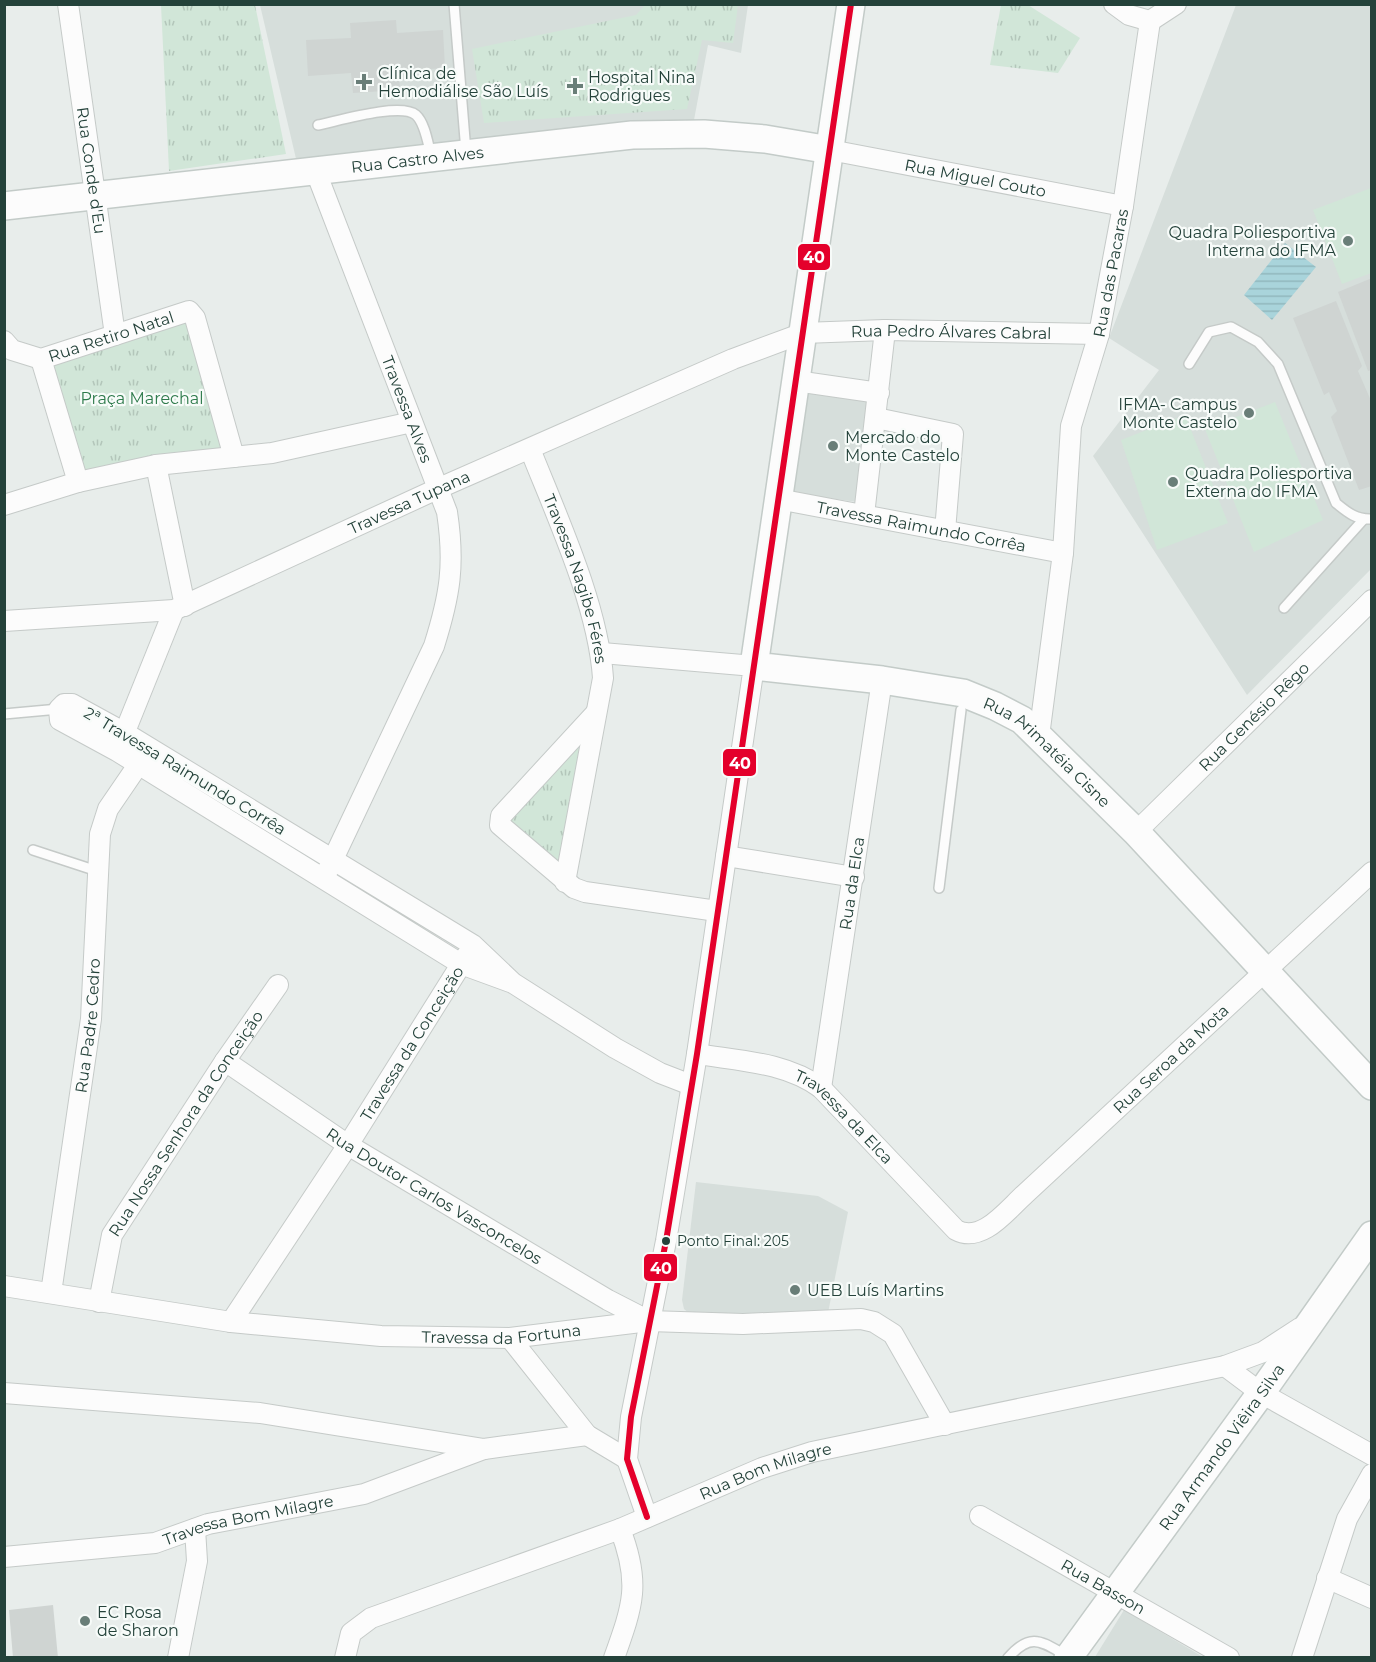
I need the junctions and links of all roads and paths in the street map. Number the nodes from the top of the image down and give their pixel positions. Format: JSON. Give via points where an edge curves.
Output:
{"nodes":[{"id":1,"x":68,"y":4,"type":"edge"},
{"id":2,"x":454,"y":4,"type":"edge"},
{"id":3,"x":850,"y":4,"type":"edge"},
{"id":4,"x":1114,"y":4,"type":"edge"},
{"id":5,"x":1176,"y":4,"type":"edge"},
{"id":6,"x":1150,"y":21,"type":"junction"},
{"id":7,"x":318,"y":125,"type":"dead end"},
{"id":8,"x":830,"y":150,"type":"junction"},
{"id":9,"x":466,"y":153,"type":"junction"},
{"id":10,"x":432,"y":158,"type":"junction"},
{"id":11,"x":316,"y":172,"type":"junction"},
{"id":12,"x":94,"y":196,"type":"junction"},
{"id":13,"x":4,"y":206,"type":"edge"},
{"id":14,"x":1123,"y":206,"type":"junction"},
{"id":15,"x":885,"y":330,"type":"junction"},
{"id":16,"x":803,"y":333,"type":"junction"},
{"id":17,"x":1100,"y":334,"type":"junction"},
{"id":18,"x":115,"y":336,"type":"junction"},
{"id":19,"x":4,"y":341,"type":"edge"},
{"id":20,"x":41,"y":359,"type":"junction"},
{"id":21,"x":1189,"y":364,"type":"dead end"},
{"id":22,"x":796,"y":381,"type":"junction"},
{"id":23,"x":879,"y":393,"type":"junction"},
{"id":24,"x":876,"y":418,"type":"junction"},
{"id":25,"x":412,"y":422,"type":"junction"},
{"id":26,"x":530,"y":449,"type":"junction"},
{"id":27,"x":234,"y":457,"type":"junction"},
{"id":28,"x":156,"y":465,"type":"junction"},
{"id":29,"x":78,"y":482,"type":"junction"},
{"id":30,"x":437,"y":489,"type":"junction"},
{"id":31,"x":778,"y":499,"type":"junction"},
{"id":32,"x":4,"y":505,"type":"edge"},
{"id":33,"x":864,"y":515,"type":"junction"},
{"id":34,"x":1367,"y":519,"type":"edge"},
{"id":35,"x":945,"y":531,"type":"junction"},
{"id":36,"x":1063,"y":553,"type":"junction"},
{"id":37,"x":1371,"y":600,"type":"edge"},
{"id":38,"x":180,"y":608,"type":"junction"},
{"id":39,"x":1284,"y":608,"type":"dead end"},
{"id":40,"x":4,"y":621,"type":"edge"},
{"id":41,"x":602,"y":653,"type":"junction"},
{"id":42,"x":754,"y":666,"type":"junction"},
{"id":43,"x":882,"y":680,"type":"junction"},
{"id":44,"x":962,"y":702,"type":"junction"},
{"id":45,"x":59,"y":709,"type":"junction"},
{"id":46,"x":596,"y":713,"type":"junction"},
{"id":47,"x":4,"y":714,"type":"edge"},
{"id":48,"x":126,"y":733,"type":"junction"},
{"id":49,"x":1039,"y":736,"type":"junction"},
{"id":50,"x":117,"y":751,"type":"junction"},
{"id":51,"x":138,"y":765,"type":"junction"},
{"id":52,"x":1136,"y":832,"type":"junction"},
{"id":53,"x":33,"y":850,"type":"dead end"},
{"id":54,"x":726,"y":856,"type":"junction"},
{"id":55,"x":333,"y":860,"type":"junction"},
{"id":56,"x":97,"y":871,"type":"junction"},
{"id":57,"x":1371,"y":872,"type":"edge"},
{"id":58,"x":854,"y":877,"type":"junction"},
{"id":59,"x":324,"y":878,"type":"junction"},
{"id":60,"x":565,"y":882,"type":"junction"},
{"id":61,"x":939,"y":888,"type":"dead end"},
{"id":62,"x":717,"y":911,"type":"junction"},
{"id":63,"x":473,"y":945,"type":"junction"},
{"id":64,"x":461,"y":964,"type":"junction"},
{"id":65,"x":1265,"y":970,"type":"junction"},
{"id":66,"x":513,"y":983,"type":"junction"},
{"id":67,"x":278,"y":985,"type":"dead end"},
{"id":68,"x":697,"y":1054,"type":"junction"},
{"id":69,"x":225,"y":1061,"type":"junction"},
{"id":70,"x":691,"y":1085,"type":"junction"},
{"id":71,"x":1371,"y":1086,"type":"edge"},
{"id":72,"x":821,"y":1088,"type":"junction"},
{"id":73,"x":348,"y":1145,"type":"junction"},
{"id":74,"x":964,"y":1234,"type":"joint"},
{"id":75,"x":1371,"y":1234,"type":"edge"},
{"id":76,"x":4,"y":1286,"type":"edge"},
{"id":77,"x":51,"y":1293,"type":"junction"},
{"id":78,"x":99,"y":1302,"type":"junction"},
{"id":79,"x":649,"y":1321,"type":"junction"},
{"id":80,"x":231,"y":1322,"type":"junction"},
{"id":81,"x":1307,"y":1323,"type":"junction"},
{"id":82,"x":510,"y":1338,"type":"junction"},
{"id":83,"x":1225,"y":1366,"type":"junction"},
{"id":84,"x":4,"y":1393,"type":"edge"},
{"id":85,"x":1261,"y":1393,"type":"junction"},
{"id":86,"x":945,"y":1425,"type":"junction"},
{"id":87,"x":587,"y":1435,"type":"junction"},
{"id":88,"x":484,"y":1449,"type":"junction"},
{"id":89,"x":1371,"y":1455,"type":"edge"},
{"id":90,"x":627,"y":1459,"type":"junction"},
{"id":91,"x":1371,"y":1474,"type":"edge"},
{"id":92,"x":980,"y":1516,"type":"dead end"},
{"id":93,"x":647,"y":1517,"type":"junction"},
{"id":94,"x":195,"y":1529,"type":"junction"},
{"id":95,"x":620,"y":1529,"type":"junction"},
{"id":96,"x":4,"y":1557,"type":"edge"},
{"id":97,"x":1327,"y":1578,"type":"junction"},
{"id":98,"x":1114,"y":1591,"type":"junction"},
{"id":99,"x":1371,"y":1598,"type":"edge"},
{"id":100,"x":1068,"y":1657,"type":"edge"},
{"id":101,"x":178,"y":1658,"type":"edge"},
{"id":102,"x":345,"y":1658,"type":"edge"},
{"id":103,"x":614,"y":1658,"type":"edge"},
{"id":104,"x":1008,"y":1658,"type":"edge"},
{"id":105,"x":1229,"y":1658,"type":"edge"},
{"id":106,"x":1302,"y":1658,"type":"edge"}],
"edges":[{"from":1,"to":12,"type":"street","name":"Rua Conde d'Eu"},
{"from":2,"to":9,"type":"lane"},
{"from":3,"to":8,"type":"street"},
{"from":4,"to":6,"type":"street","via":[[1129,15]]},
{"from":5,"to":6,"type":"street"},
{"from":6,"to":14,"type":"street","name":"Rua das Pacaras"},
{"from":7,"to":10,"type":"lane","via":[[395,110],[409,111],[418,119]]},
{"from":8,"to":9,"type":"street","name":"Rua Castro Alves","via":[[705,134],[632,135]]},
{"from":8,"to":14,"type":"street","name":"Rua Miguel Couto"},
{"from":8,"to":16,"type":"street"},
{"from":9,"to":10,"type":"street","name":"Rua Castro Alves"},
{"from":10,"to":11,"type":"street","name":"Rua Castro Alves"},
{"from":11,"to":12,"type":"street","name":"Rua Castro Alves"},
{"from":11,"to":25,"type":"street","name":"Travessa Alves"},
{"from":12,"to":13,"type":"street","name":"Rua Castro Alves"},
{"from":12,"to":18,"type":"street","name":"Rua Conde d'Eu"},
{"from":14,"to":17,"type":"street","name":"Rua das Pacaras"},
{"from":15,"to":16,"type":"street","name":"Rua Pedro Álvares Cabral"},
{"from":15,"to":17,"type":"street","name":"Rua Pedro Álvares Cabral"},
{"from":15,"to":23,"type":"street"},
{"from":16,"to":22,"type":"street"},
{"from":16,"to":26,"type":"street","name":"Travessa Tupana","via":[[733,359]]},
{"from":17,"to":36,"type":"street","name":"Rua das Pacaras","via":[[1071,426]]},
{"from":18,"to":20,"type":"street","name":"Rua Retiro Natal"},
{"from":18,"to":27,"type":"street","name":"Rua Retiro Natal","via":[[184,311],[192,313]]},
{"from":19,"to":20,"type":"street","via":[[12,350]]},
{"from":20,"to":29,"type":"street","name":"Rua Retiro Natal"},
{"from":21,"to":34,"type":"lane","via":[[1209,332],[1231,327],[1258,342],[1278,364],[1336,503],[1351,515]]},
{"from":22,"to":23,"type":"street"},
{"from":22,"to":31,"type":"street"},
{"from":23,"to":24,"type":"street"},
{"from":24,"to":33,"type":"street"},
{"from":24,"to":35,"type":"street","via":[[954,434]]},
{"from":25,"to":27,"type":"street","via":[[296,448]]},
{"from":25,"to":30,"type":"street","name":"Travessa Alves"},
{"from":26,"to":30,"type":"street","name":"Travessa Tupana"},
{"from":26,"to":41,"type":"street","name":"Travessa Nagibe Féres","via":[[571,551]]},
{"from":27,"to":28,"type":"street"},
{"from":28,"to":29,"type":"street"},
{"from":28,"to":38,"type":"street"},
{"from":29,"to":32,"type":"street"},
{"from":30,"to":38,"type":"street","name":"Travessa Tupana"},
{"from":30,"to":55,"type":"street","name":"Travessa Alves","via":[[447,512],[452,549],[446,608],[406,708]]},
{"from":31,"to":33,"type":"street","name":"Travessa Raimundo Corrêa"},
{"from":31,"to":42,"type":"street"},
{"from":33,"to":35,"type":"street","name":"Travessa Raimundo Corrêa"},
{"from":34,"to":39,"type":"lane"},
{"from":35,"to":36,"type":"street","name":"Travessa Raimundo Corrêa"},
{"from":36,"to":49,"type":"street","name":"Rua das Pacaras"},
{"from":37,"to":52,"type":"street","name":"Rua Genésio Rêgo"},
{"from":38,"to":40,"type":"street","name":"Travessa Tupana"},
{"from":38,"to":48,"type":"street"},
{"from":41,"to":42,"type":"street","name":"Rua Arimatéia Cisne"},
{"from":41,"to":46,"type":"street","name":"Travessa Nagibe Féres","via":[[603,678]]},
{"from":42,"to":43,"type":"street","name":"Rua Arimatéia Cisne"},
{"from":42,"to":54,"type":"street"},
{"from":43,"to":44,"type":"street","name":"Rua Arimatéia Cisne"},
{"from":43,"to":58,"type":"street","name":"Rua da Elca"},
{"from":44,"to":49,"type":"street","name":"Rua Arimatéia Cisne","via":[[995,706],[1022,720]]},
{"from":44,"to":61,"type":"lane"},
{"from":45,"to":47,"type":"lane"},
{"from":45,"to":48,"type":"street","name":"2ª Travessa Raimundo Corrêa","via":[[72,704]]},
{"from":45,"to":50,"type":"street","name":"2ª Travessa Raimundo Corrêa","via":[[60,720]]},
{"from":46,"to":60,"type":"street","name":"Travessa Nagibe Féres"},
{"from":46,"to":60,"type":"street","via":[[500,820],[507,831]]},
{"from":48,"to":50,"type":"street"},
{"from":48,"to":55,"type":"street","name":"2ª Travessa Raimundo Corrêa"},
{"from":49,"to":52,"type":"street","name":"Rua Arimatéia Cisne"},
{"from":50,"to":51,"type":"street","name":"2ª Travessa Raimundo Corrêa"},
{"from":51,"to":56,"type":"street","name":"Rua Padre Cedro","via":[[108,809],[100,834]]},
{"from":51,"to":59,"type":"street","name":"2ª Travessa Raimundo Corrêa"},
{"from":52,"to":65,"type":"street","name":"Rua Arimatéia Cisne"},
{"from":53,"to":56,"type":"lane"},
{"from":54,"to":58,"type":"street"},
{"from":54,"to":62,"type":"street"},
{"from":55,"to":59,"type":"street","name":"Travessa Alves"},
{"from":55,"to":63,"type":"street","name":"2ª Travessa Raimundo Corrêa"},
{"from":56,"to":77,"type":"street","name":"Rua Padre Cedro","via":[[91,1019]]},
{"from":57,"to":65,"type":"street","name":"Rua Seroa da Mota"},
{"from":58,"to":72,"type":"street","name":"Rua da Elca"},
{"from":59,"to":64,"type":"street","name":"2ª Travessa Raimundo Corrêa"},
{"from":60,"to":62,"type":"street","via":[[585,892]]},
{"from":62,"to":68,"type":"street"},
{"from":63,"to":64,"type":"street","name":"Travessa da Conceição"},
{"from":63,"to":66,"type":"street","name":"2ª Travessa Raimundo Corrêa"},
{"from":64,"to":66,"type":"street","name":"2ª Travessa Raimundo Corrêa"},
{"from":64,"to":73,"type":"street","name":"Travessa da Conceição"},
{"from":65,"to":71,"type":"street","name":"Rua Arimatéia Cisne"},
{"from":65,"to":74,"type":"street","name":"Rua Seroa da Mota","via":[[1008,1210],[982,1231]]},
{"from":66,"to":70,"type":"street","via":[[615,1048]]},
{"from":67,"to":69,"type":"street","name":"Rua Nossa Senhora da Conceição"},
{"from":68,"to":70,"type":"street"},
{"from":68,"to":72,"type":"street","name":"Travessa da Elca","via":[[787,1069]]},
{"from":69,"to":73,"type":"street","name":"Rua Doutor Carlos Vasconcelos"},
{"from":69,"to":78,"type":"street","name":"Rua Nossa Senhora da Conceição","via":[[112,1235]]},
{"from":70,"to":79,"type":"street"},
{"from":72,"to":74,"type":"street","name":"Travessa da Elca"},
{"from":73,"to":79,"type":"street","name":"Rua Doutor Carlos Vasconcelos"},
{"from":73,"to":80,"type":"street","name":"Travessa da Conceição"},
{"from":75,"to":81,"type":"street","name":"Rua Armando Viêira Silva"},
{"from":76,"to":77,"type":"street","name":"Travessa da Fortuna"},
{"from":77,"to":78,"type":"street","name":"Travessa da Fortuna"},
{"from":78,"to":80,"type":"street","name":"Travessa da Fortuna"},
{"from":79,"to":82,"type":"street","name":"Travessa da Fortuna"},
{"from":79,"to":86,"type":"street","name":"Travessa da Fortuna","via":[[743,1324],[848,1317],[874,1322],[893,1334]]},
{"from":79,"to":90,"type":"street"},
{"from":80,"to":82,"type":"street","name":"Travessa da Fortuna","via":[[381,1336]]},
{"from":81,"to":83,"type":"street","name":"Rua Bom Milagre","via":[[1278,1344]]},
{"from":81,"to":85,"type":"street","name":"Rua Armando Viêira Silva"},
{"from":82,"to":87,"type":"street"},
{"from":83,"to":85,"type":"street"},
{"from":83,"to":86,"type":"street","name":"Rua Bom Milagre"},
{"from":84,"to":88,"type":"street","name":"Travessa Bom Milagre","via":[[260,1413]]},
{"from":85,"to":89,"type":"street"},
{"from":85,"to":98,"type":"street","name":"Rua Armando Viêira Silva"},
{"from":86,"to":93,"type":"street","name":"Rua Bom Milagre","via":[[812,1452],[762,1468]]},
{"from":87,"to":88,"type":"street","name":"Travessa Bom Milagre"},
{"from":87,"to":90,"type":"street"},
{"from":88,"to":94,"type":"street","name":"Travessa Bom Milagre","via":[[364,1494]]},
{"from":90,"to":93,"type":"street"},
{"from":91,"to":97,"type":"street","via":[[1347,1519]]},
{"from":92,"to":98,"type":"street","name":"Rua Basson"},
{"from":93,"to":95,"type":"street","name":"Rua Bom Milagre"},
{"from":94,"to":96,"type":"street","name":"Travessa Bom Milagre","via":[[154,1543]]},
{"from":94,"to":101,"type":"street","via":[[197,1561]]},
{"from":95,"to":102,"type":"street","name":"Rua Bom Milagre","via":[[371,1618],[351,1633]]},
{"from":95,"to":103,"type":"street","via":[[631,1558],[634,1589],[630,1615]]},
{"from":97,"to":99,"type":"street"},
{"from":97,"to":106,"type":"street"},
{"from":98,"to":100,"type":"street","name":"Rua Armando Viêira Silva"},
{"from":98,"to":105,"type":"street","name":"Rua Basson"},
{"from":100,"to":104,"type":"lane","via":[[1036,1640],[1026,1642]]}]}
